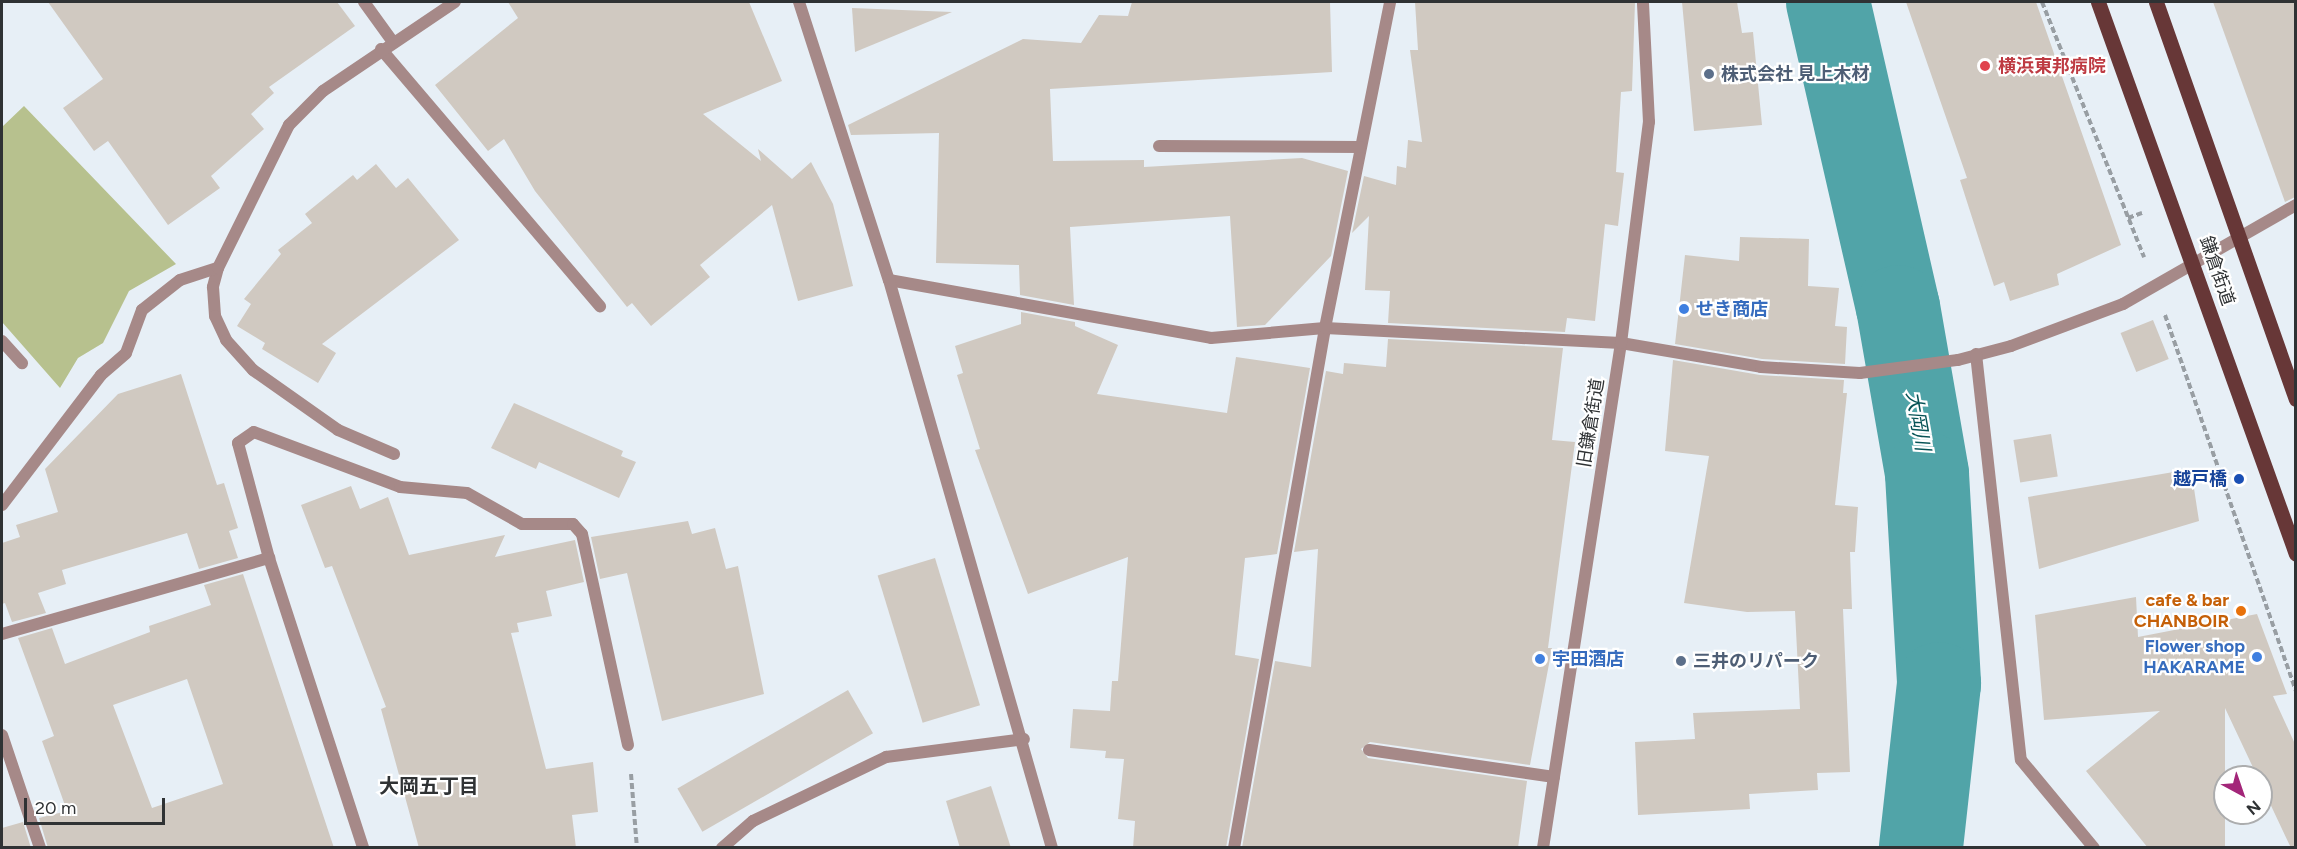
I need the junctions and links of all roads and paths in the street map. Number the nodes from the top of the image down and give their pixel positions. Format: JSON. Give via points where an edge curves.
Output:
{"nodes":[{"id":1,"x":364,"y":2,"type":"edge"},
{"id":2,"x":455,"y":2,"type":"edge"},
{"id":3,"x":799,"y":2,"type":"edge"},
{"id":4,"x":1390,"y":2,"type":"edge"},
{"id":5,"x":1643,"y":2,"type":"edge"},
{"id":6,"x":2042,"y":2,"type":"edge"},
{"id":7,"x":2098,"y":2,"type":"edge"},
{"id":8,"x":2156,"y":2,"type":"edge"},
{"id":9,"x":393,"y":42,"type":"junction"},
{"id":10,"x":381,"y":49,"type":"junction"},
{"id":11,"x":1159,"y":146,"type":"dead end"},
{"id":12,"x":1360,"y":147,"type":"junction"},
{"id":13,"x":2295,"y":205,"type":"edge"},
{"id":14,"x":2239,"y":238,"type":"junction"},
{"id":15,"x":2194,"y":263,"type":"junction"},
{"id":16,"x":218,"y":268,"type":"junction"},
{"id":17,"x":889,"y":280,"type":"junction"},
{"id":18,"x":2156,"y":287,"type":"junction"},
{"id":19,"x":600,"y":306,"type":"dead end"},
{"id":20,"x":1325,"y":328,"type":"junction"},
{"id":21,"x":2,"y":341,"type":"edge"},
{"id":22,"x":1621,"y":343,"type":"junction"},
{"id":23,"x":1976,"y":354,"type":"junction"},
{"id":24,"x":22,"y":363,"type":"dead end"},
{"id":25,"x":2295,"y":399,"type":"edge"},
{"id":26,"x":394,"y":454,"type":"dead end"},
{"id":27,"x":2,"y":505,"type":"edge"},
{"id":28,"x":2295,"y":554,"type":"edge"},
{"id":29,"x":269,"y":558,"type":"junction"},
{"id":30,"x":2,"y":633,"type":"edge"},
{"id":31,"x":2295,"y":692,"type":"edge"},
{"id":32,"x":2,"y":735,"type":"edge"},
{"id":33,"x":1024,"y":739,"type":"junction"},
{"id":34,"x":628,"y":745,"type":"joint"},
{"id":35,"x":1369,"y":750,"type":"dead end"},
{"id":36,"x":1554,"y":777,"type":"junction"},
{"id":37,"x":40,"y":848,"type":"edge"},
{"id":38,"x":363,"y":848,"type":"edge"},
{"id":39,"x":637,"y":848,"type":"edge"},
{"id":40,"x":722,"y":848,"type":"edge"},
{"id":41,"x":1052,"y":848,"type":"edge"},
{"id":42,"x":1234,"y":848,"type":"edge"},
{"id":43,"x":1543,"y":848,"type":"edge"},
{"id":44,"x":2094,"y":848,"type":"edge"}],
"edges":[{"from":1,"to":9,"type":"street"},
{"from":2,"to":9,"type":"street"},
{"from":3,"to":17,"type":"street"},
{"from":4,"to":12,"type":"street"},
{"from":5,"to":22,"type":"street","name":"旧鎌倉街道","via":[[1649,122]]},
{"from":6,"to":18,"type":"path"},
{"from":7,"to":15,"type":"main road","name":"鎌倉街道"},
{"from":8,"to":14,"type":"main road","name":"鎌倉街道"},
{"from":9,"to":10,"type":"street"},
{"from":10,"to":16,"type":"street","via":[[323,91],[289,125]]},
{"from":10,"to":19,"type":"street"},
{"from":11,"to":12,"type":"street"},
{"from":12,"to":20,"type":"street"},
{"from":13,"to":14,"type":"street"},
{"from":14,"to":15,"type":"street"},
{"from":14,"to":25,"type":"main road","name":"鎌倉街道"},
{"from":15,"to":18,"type":"street"},
{"from":15,"to":28,"type":"main road","name":"鎌倉街道"},
{"from":16,"to":26,"type":"street","via":[[213,287],[215,316],[226,340],[253,370],[338,430]]},
{"from":16,"to":27,"type":"street","via":[[180,280],[142,310],[126,353],[101,375]]},
{"from":17,"to":20,"type":"street","via":[[1211,338]]},
{"from":17,"to":33,"type":"street"},
{"from":18,"to":23,"type":"street","via":[[2072,326]]},
{"from":18,"to":31,"type":"path"},
{"from":20,"to":22,"type":"street"},
{"from":20,"to":42,"type":"street"},
{"from":21,"to":24,"type":"street"},
{"from":22,"to":23,"type":"street","via":[[1761,368],[1860,373],[1958,360]]},
{"from":22,"to":36,"type":"street","name":"旧鎌倉街道"},
{"from":23,"to":44,"type":"street","via":[[2021,760]]},
{"from":29,"to":30,"type":"street"},
{"from":29,"to":34,"type":"street","via":[[238,442],[254,432],[400,487],[467,493],[522,524],[573,524],[582,534]]},
{"from":29,"to":38,"type":"street"},
{"from":32,"to":37,"type":"street"},
{"from":33,"to":40,"type":"street","via":[[886,758],[753,821]]},
{"from":33,"to":41,"type":"street"},
{"from":34,"to":39,"type":"path"},
{"from":35,"to":36,"type":"street"},
{"from":36,"to":43,"type":"street","name":"旧鎌倉街道"}]}
